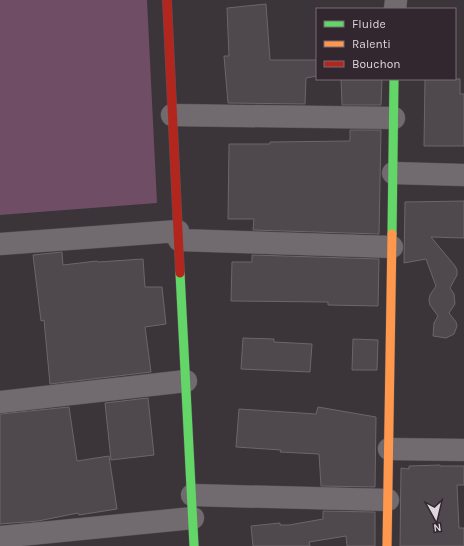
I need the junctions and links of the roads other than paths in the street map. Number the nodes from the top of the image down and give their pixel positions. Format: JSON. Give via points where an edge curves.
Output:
{"nodes":[{"id":1,"x":166,"y":0,"type":"edge"},
{"id":2,"x":394,"y":80,"type":"edge"},
{"id":3,"x":172,"y":115,"type":"junction"},
{"id":4,"x":394,"y":118,"type":"junction"},
{"id":5,"x":393,"y":173,"type":"junction"},
{"id":6,"x":464,"y":174,"type":"edge"},
{"id":7,"x":179,"y":236,"type":"junction"},
{"id":8,"x":0,"y":244,"type":"edge"},
{"id":9,"x":392,"y":247,"type":"junction"},
{"id":10,"x":186,"y":382,"type":"junction"},
{"id":11,"x":0,"y":402,"type":"edge"},
{"id":12,"x":389,"y":449,"type":"junction"},
{"id":13,"x":464,"y":450,"type":"edge"},
{"id":14,"x":192,"y":495,"type":"junction"},
{"id":15,"x":388,"y":500,"type":"junction"},
{"id":16,"x":193,"y":518,"type":"junction"},
{"id":17,"x":0,"y":537,"type":"edge"},
{"id":18,"x":194,"y":546,"type":"edge"},
{"id":19,"x":387,"y":546,"type":"edge"}],
"edges":[{"from":1,"to":3,"type":"street"},
{"from":2,"to":4,"type":"street"},
{"from":3,"to":4,"type":"street"},
{"from":3,"to":7,"type":"street"},
{"from":4,"to":5,"type":"street"},
{"from":5,"to":6,"type":"street"},
{"from":5,"to":9,"type":"street"},
{"from":7,"to":8,"type":"street"},
{"from":7,"to":9,"type":"street"},
{"from":7,"to":10,"type":"street"},
{"from":9,"to":12,"type":"street"},
{"from":10,"to":11,"type":"street"},
{"from":10,"to":14,"type":"street"},
{"from":12,"to":13,"type":"street"},
{"from":12,"to":15,"type":"street"},
{"from":14,"to":15,"type":"street"},
{"from":14,"to":16,"type":"street"},
{"from":15,"to":19,"type":"street"},
{"from":16,"to":17,"type":"street"},
{"from":16,"to":18,"type":"street"}]}
